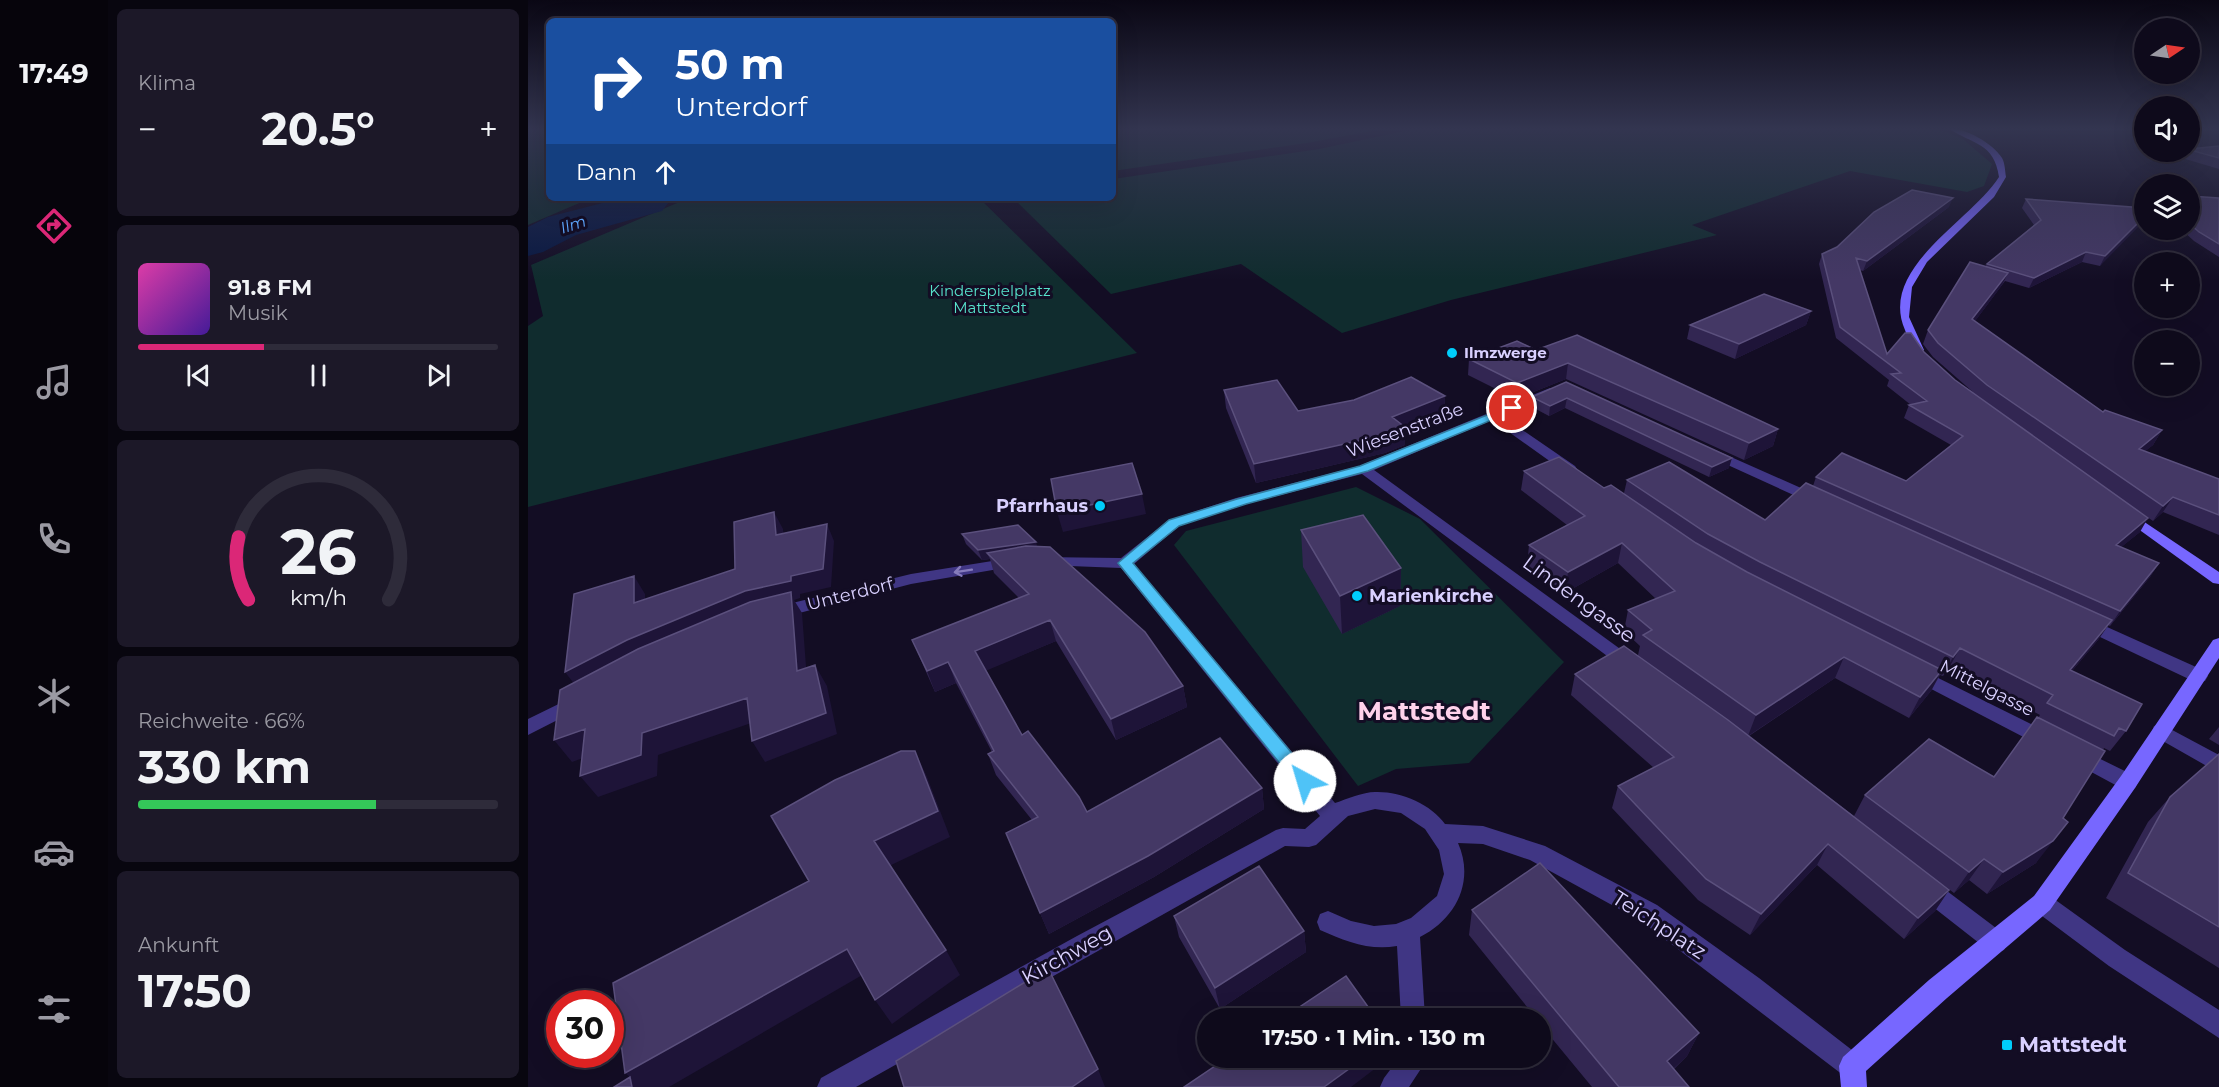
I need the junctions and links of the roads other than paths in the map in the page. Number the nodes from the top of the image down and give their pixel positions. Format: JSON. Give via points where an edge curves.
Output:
{"nodes":[{"id":1,"x":2002,"y":179,"type":"edge"},
{"id":2,"x":1927,"y":360,"type":"edge"},
{"id":3,"x":1565,"y":385,"type":"edge"},
{"id":4,"x":1494,"y":416,"type":"junction"},
{"id":5,"x":1705,"y":449,"type":"edge"},
{"id":6,"x":1364,"y":469,"type":"junction"},
{"id":7,"x":1581,"y":477,"type":"edge"},
{"id":8,"x":1823,"y":503,"type":"edge"},
{"id":9,"x":2119,"y":509,"type":"edge"},
{"id":10,"x":1125,"y":563,"type":"junction"},
{"id":11,"x":2219,"y":579,"type":"edge"},
{"id":12,"x":767,"y":615,"type":"edge"},
{"id":13,"x":2070,"y":616,"type":"edge"},
{"id":14,"x":2219,"y":644,"type":"edge"},
{"id":15,"x":1906,"y":668,"type":"edge"},
{"id":16,"x":1646,"y":676,"type":"edge"},
{"id":17,"x":2199,"y":676,"type":"junction"},
{"id":18,"x":587,"y":696,"type":"edge"},
{"id":19,"x":528,"y":728,"type":"edge"},
{"id":20,"x":2161,"y":731,"type":"junction"},
{"id":21,"x":2219,"y":765,"type":"edge"},
{"id":22,"x":2128,"y":782,"type":"junction"},
{"id":23,"x":1332,"y":815,"type":"junction"},
{"id":24,"x":1443,"y":833,"type":"junction"},
{"id":25,"x":1913,"y":878,"type":"edge"},
{"id":26,"x":2042,"y":903,"type":"junction"},
{"id":27,"x":1328,"y":922,"type":"dead end"},
{"id":28,"x":1408,"y":933,"type":"junction"},
{"id":29,"x":1996,"y":942,"type":"junction"},
{"id":30,"x":1412,"y":1008,"type":"edge"},
{"id":31,"x":2219,"y":1024,"type":"edge"},
{"id":32,"x":1407,"y":1068,"type":"edge"},
{"id":33,"x":1853,"y":1076,"type":"edge"},
{"id":34,"x":830,"y":1087,"type":"edge"},
{"id":35,"x":1393,"y":1087,"type":"edge"}],
"edges":[{"from":1,"to":2,"type":"street","via":[[1998,188],[1932,249],[1904,292],[1902,312],[1908,330]]},
{"from":3,"to":4,"type":"street","name":"Wiesenstraße"},
{"from":4,"to":6,"type":"street","name":"Wiesenstraße"},
{"from":4,"to":7,"type":"street"},
{"from":5,"to":8,"type":"street"},
{"from":6,"to":10,"type":"street","name":"Wiesenstraße","via":[[1174,523]]},
{"from":6,"to":16,"type":"street","name":"Lindengasse"},
{"from":9,"to":11,"type":"street"},
{"from":10,"to":12,"type":"street","name":"Unterdorf","one_way":true,"via":[[1032,559],[911,579]]},
{"from":10,"to":23,"type":"street"},
{"from":13,"to":17,"type":"street"},
{"from":14,"to":17,"type":"street"},
{"from":15,"to":22,"type":"street","name":"Mittelgasse"},
{"from":17,"to":20,"type":"street"},
{"from":18,"to":19,"type":"street"},
{"from":20,"to":21,"type":"street"},
{"from":20,"to":22,"type":"street"},
{"from":22,"to":26,"type":"street"},
{"from":23,"to":24,"type":"street","via":[[1363,802],[1386,801],[1408,806],[1428,817]]},
{"from":23,"to":34,"type":"street","name":"Kirchweg","via":[[1309,838],[1283,837]]},
{"from":24,"to":28,"type":"street","via":[[1452,853],[1454,877],[1448,900],[1432,920]]},
{"from":24,"to":33,"type":"street","name":"Teichplatz","via":[[1483,835],[1537,853],[1649,913],[1750,987]]},
{"from":25,"to":29,"type":"street"},
{"from":26,"to":29,"type":"street"},
{"from":26,"to":31,"type":"street","via":[[2117,958]]},
{"from":27,"to":28,"type":"street","via":[[1353,934],[1381,938]]},
{"from":28,"to":30,"type":"street"},
{"from":29,"to":33,"type":"street","via":[[1938,989]]},
{"from":32,"to":35,"type":"street"}]}
